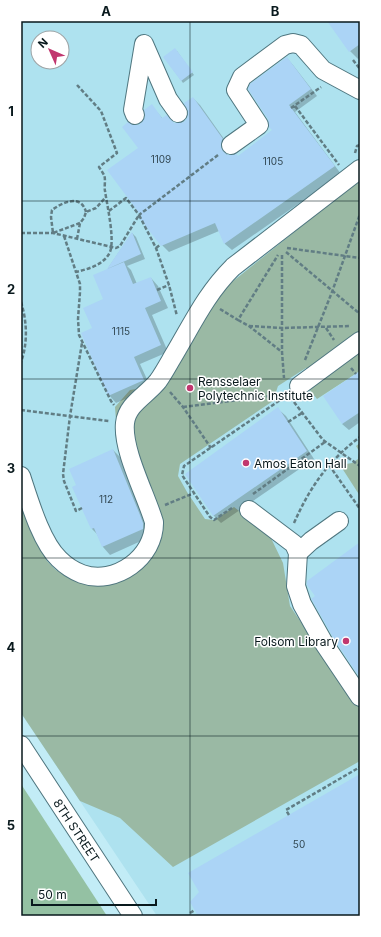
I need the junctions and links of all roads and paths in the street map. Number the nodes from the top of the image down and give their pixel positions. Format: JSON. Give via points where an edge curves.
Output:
{"nodes":[{"id":1,"x":353,"y":60,"type":"dead end"},
{"id":2,"x":360,"y":70,"type":"edge"},
{"id":3,"x":336,"y":77,"type":"junction"},
{"id":4,"x":77,"y":85,"type":"dead end"},
{"id":5,"x":360,"y":90,"type":"edge"},
{"id":6,"x":295,"y":106,"type":"junction"},
{"id":7,"x":292,"y":108,"type":"dead end"},
{"id":8,"x":178,"y":113,"type":"dead end"},
{"id":9,"x":135,"y":115,"type":"dead end"},
{"id":10,"x":231,"y":145,"type":"joint"},
{"id":11,"x":337,"y":163,"type":"dead end"},
{"id":12,"x":360,"y":169,"type":"edge"},
{"id":13,"x":106,"y":197,"type":"junction"},
{"id":14,"x":109,"y":211,"type":"junction"},
{"id":15,"x":86,"y":212,"type":"junction"},
{"id":16,"x":360,"y":214,"type":"edge"},
{"id":17,"x":139,"y":215,"type":"junction"},
{"id":18,"x":80,"y":223,"type":"junction"},
{"id":19,"x":21,"y":232,"type":"edge"},
{"id":20,"x":53,"y":233,"type":"junction"},
{"id":21,"x":64,"y":236,"type":"junction"},
{"id":22,"x":77,"y":239,"type":"junction"},
{"id":23,"x":160,"y":245,"type":"dead end"},
{"id":24,"x":111,"y":247,"type":"junction"},
{"id":25,"x":156,"y":248,"type":"junction"},
{"id":26,"x":287,"y":248,"type":"dead end"},
{"id":27,"x":286,"y":252,"type":"dead end"},
{"id":28,"x":279,"y":254,"type":"dead end"},
{"id":29,"x":282,"y":255,"type":"dead end"},
{"id":30,"x":344,"y":257,"type":"junction"},
{"id":31,"x":360,"y":258,"type":"edge"},
{"id":32,"x":76,"y":272,"type":"junction"},
{"id":33,"x":169,"y":285,"type":"junction"},
{"id":34,"x":157,"y":290,"type":"dead end"},
{"id":35,"x":332,"y":292,"type":"junction"},
{"id":36,"x":21,"y":302,"type":"edge"},
{"id":37,"x":360,"y":314,"type":"edge"},
{"id":38,"x":232,"y":316,"type":"dead end"},
{"id":39,"x":238,"y":320,"type":"junction"},
{"id":40,"x":249,"y":326,"type":"junction"},
{"id":41,"x":318,"y":327,"type":"junction"},
{"id":42,"x":282,"y":328,"type":"junction"},
{"id":43,"x":189,"y":329,"type":"junction"},
{"id":44,"x":357,"y":333,"type":"edge"},
{"id":45,"x":82,"y":342,"type":"junction"},
{"id":46,"x":282,"y":352,"type":"junction"},
{"id":47,"x":21,"y":362,"type":"edge"},
{"id":48,"x":291,"y":391,"type":"junction"},
{"id":49,"x":180,"y":403,"type":"dead end"},
{"id":50,"x":183,"y":406,"type":"junction"},
{"id":51,"x":21,"y":410,"type":"edge"},
{"id":52,"x":302,"y":413,"type":"junction"},
{"id":53,"x":70,"y":416,"type":"junction"},
{"id":54,"x":119,"y":418,"type":"junction"},
{"id":55,"x":288,"y":422,"type":"dead end"},
{"id":56,"x":360,"y":437,"type":"edge"},
{"id":57,"x":326,"y":442,"type":"junction"},
{"id":58,"x":211,"y":448,"type":"junction"},
{"id":59,"x":340,"y":452,"type":"junction"},
{"id":60,"x":329,"y":465,"type":"junction"},
{"id":61,"x":360,"y":466,"type":"edge"},
{"id":62,"x":21,"y":476,"type":"edge"},
{"id":63,"x":194,"y":493,"type":"junction"},
{"id":64,"x":245,"y":504,"type":"junction"},
{"id":65,"x":82,"y":508,"type":"dead end"},
{"id":66,"x":360,"y":509,"type":"edge"},
{"id":67,"x":151,"y":511,"type":"junction"},
{"id":68,"x":339,"y":521,"type":"dead end"},
{"id":69,"x":287,"y":538,"type":"junction"},
{"id":70,"x":298,"y":553,"type":"junction"},
{"id":71,"x":360,"y":697,"type":"edge"},
{"id":72,"x":21,"y":745,"type":"edge"},
{"id":73,"x":360,"y":767,"type":"edge"},
{"id":74,"x":289,"y":815,"type":"dead end"},
{"id":75,"x":195,"y":910,"type":"dead end"},
{"id":76,"x":190,"y":913,"type":"dead end"},
{"id":77,"x":134,"y":916,"type":"edge"}],
"edges":[{"from":1,"to":2,"type":"path"},
{"from":3,"to":5,"type":"street"},
{"from":3,"to":6,"type":"path"},
{"from":3,"to":10,"type":"street","via":[[324,70],[301,45],[285,45],[242,77],[236,90],[259,125]]},
{"from":4,"to":13,"type":"path","via":[[102,111],[117,153],[99,167],[105,176]]},
{"from":6,"to":7,"type":"path"},
{"from":6,"to":11,"type":"path"},
{"from":8,"to":9,"type":"street","via":[[168,99],[144,44],[133,110]]},
{"from":10,"to":17,"type":"path"},
{"from":12,"to":43,"type":"street","via":[[233,267],[213,288]]},
{"from":13,"to":14,"type":"path"},
{"from":13,"to":15,"type":"path","via":[[96,208]]},
{"from":14,"to":17,"type":"path","via":[[126,198]]},
{"from":14,"to":24,"type":"path"},
{"from":15,"to":18,"type":"path"},
{"from":15,"to":20,"type":"path","via":[[83,205],[78,202],[68,201],[60,204],[52,210]]},
{"from":16,"to":30,"type":"path"},
{"from":17,"to":24,"type":"path","via":[[120,246]]},
{"from":17,"to":25,"type":"path"},
{"from":18,"to":20,"type":"path"},
{"from":18,"to":22,"type":"path"},
{"from":19,"to":20,"type":"path"},
{"from":20,"to":21,"type":"path"},
{"from":21,"to":22,"type":"path"},
{"from":21,"to":32,"type":"path"},
{"from":22,"to":24,"type":"path"},
{"from":23,"to":25,"type":"path"},
{"from":24,"to":32,"type":"path","via":[[104,260]]},
{"from":25,"to":33,"type":"path"},
{"from":26,"to":30,"type":"path"},
{"from":27,"to":35,"type":"path"},
{"from":28,"to":39,"type":"path"},
{"from":29,"to":42,"type":"path"},
{"from":30,"to":31,"type":"path"},
{"from":30,"to":35,"type":"path"},
{"from":32,"to":45,"type":"path","via":[[80,284],[78,327]]},
{"from":33,"to":34,"type":"path"},
{"from":33,"to":43,"type":"path","via":[[177,318]]},
{"from":35,"to":37,"type":"path"},
{"from":35,"to":41,"type":"path"},
{"from":36,"to":47,"type":"path","via":[[26,323],[25,347]]},
{"from":38,"to":39,"type":"path"},
{"from":39,"to":40,"type":"path"},
{"from":40,"to":42,"type":"path"},
{"from":40,"to":46,"type":"path"},
{"from":41,"to":42,"type":"path"},
{"from":41,"to":44,"type":"path"},
{"from":41,"to":48,"type":"path"},
{"from":42,"to":46,"type":"path"},
{"from":43,"to":54,"type":"street","via":[[158,381]]},
{"from":44,"to":48,"type":"street"},
{"from":45,"to":53,"type":"path"},
{"from":45,"to":54,"type":"path","via":[[111,401],[120,412]]},
{"from":46,"to":48,"type":"path","via":[[284,379]]},
{"from":48,"to":50,"type":"path"},
{"from":48,"to":52,"type":"path"},
{"from":48,"to":58,"type":"path"},
{"from":49,"to":50,"type":"path"},
{"from":50,"to":58,"type":"path"},
{"from":51,"to":53,"type":"path"},
{"from":52,"to":55,"type":"path"},
{"from":52,"to":57,"type":"path"},
{"from":53,"to":54,"type":"path"},
{"from":53,"to":65,"type":"path","via":[[63,474],[76,511]]},
{"from":54,"to":67,"type":"street"},
{"from":56,"to":59,"type":"path"},
{"from":57,"to":59,"type":"path"},
{"from":57,"to":64,"type":"path"},
{"from":58,"to":63,"type":"path","via":[[184,466],[182,475]]},
{"from":59,"to":60,"type":"path"},
{"from":59,"to":61,"type":"path"},
{"from":60,"to":66,"type":"path"},
{"from":60,"to":69,"type":"path","via":[[308,494]]},
{"from":62,"to":67,"type":"street","via":[[48,544],[59,559],[82,574],[95,576],[118,572],[146,552],[154,532]]},
{"from":63,"to":64,"type":"path","via":[[214,520]]},
{"from":63,"to":67,"type":"path"},
{"from":64,"to":69,"type":"street"},
{"from":68,"to":70,"type":"street"},
{"from":69,"to":70,"type":"street","via":[[294,544]]},
{"from":70,"to":71,"type":"street","via":[[296,586],[300,599],[325,645]]},
{"from":72,"to":77,"type":"street","name":"8TH STREET"},
{"from":73,"to":74,"type":"path","via":[[286,810]]},
{"from":75,"to":76,"type":"path"}]}
